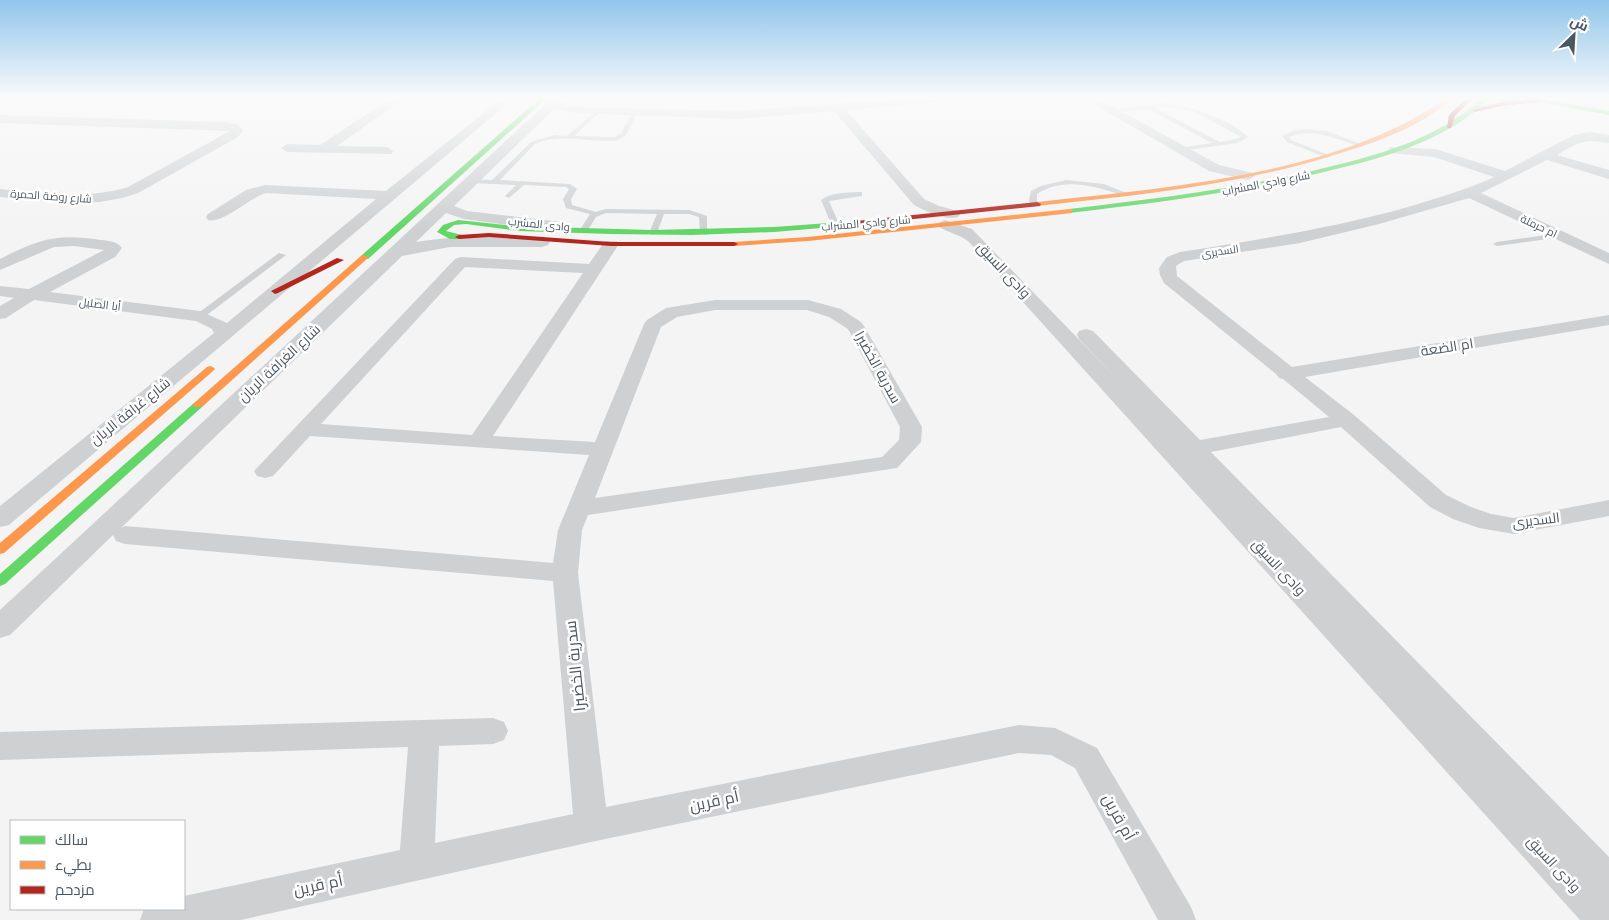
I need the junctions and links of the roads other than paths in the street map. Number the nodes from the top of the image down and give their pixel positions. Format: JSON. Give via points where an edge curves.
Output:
{"nodes":[{"id":1,"x":220,"y":142,"type":"edge"},
{"id":2,"x":334,"y":142,"type":"edge"},
{"id":3,"x":462,"y":142,"type":"edge"},
{"id":4,"x":508,"y":142,"type":"edge"},
{"id":5,"x":511,"y":142,"type":"edge"},
{"id":6,"x":535,"y":142,"type":"edge"},
{"id":7,"x":869,"y":142,"type":"edge"},
{"id":8,"x":1166,"y":142,"type":"edge"},
{"id":9,"x":1216,"y":142,"type":"edge"},
{"id":10,"x":1232,"y":142,"type":"edge"},
{"id":11,"x":1291,"y":142,"type":"edge"},
{"id":12,"x":1352,"y":142,"type":"edge"},
{"id":13,"x":1368,"y":142,"type":"edge"},
{"id":14,"x":1418,"y":142,"type":"joint"},
{"id":15,"x":1571,"y":142,"type":"edge"},
{"id":16,"x":1220,"y":144,"type":"junction"},
{"id":17,"x":1361,"y":145,"type":"junction"},
{"id":18,"x":286,"y":148,"type":"dead end"},
{"id":19,"x":323,"y":149,"type":"junction"},
{"id":20,"x":1179,"y":149,"type":"junction"},
{"id":21,"x":1395,"y":150,"type":"junction"},
{"id":22,"x":386,"y":151,"type":"dead end"},
{"id":23,"x":1435,"y":153,"type":"junction"},
{"id":24,"x":1327,"y":156,"type":"junction"},
{"id":25,"x":1546,"y":156,"type":"junction"},
{"id":26,"x":1217,"y":175,"type":"junction"},
{"id":27,"x":1609,"y":175,"type":"edge"},
{"id":28,"x":1248,"y":176,"type":"joint"},
{"id":29,"x":1506,"y":176,"type":"junction"},
{"id":30,"x":471,"y":181,"type":"junction"},
{"id":31,"x":494,"y":182,"type":"junction"},
{"id":32,"x":522,"y":182,"type":"junction"},
{"id":33,"x":0,"y":193,"type":"edge"},
{"id":34,"x":1470,"y":193,"type":"junction"},
{"id":35,"x":859,"y":194,"type":"dead end"},
{"id":36,"x":1125,"y":194,"type":"junction"},
{"id":37,"x":391,"y":196,"type":"junction"},
{"id":38,"x":509,"y":196,"type":"dead end"},
{"id":39,"x":448,"y":198,"type":"junction"},
{"id":40,"x":919,"y":202,"type":"junction"},
{"id":41,"x":1035,"y":205,"type":"junction"},
{"id":42,"x":661,"y":212,"type":"junction"},
{"id":43,"x":596,"y":214,"type":"junction"},
{"id":44,"x":213,"y":217,"type":"dead end"},
{"id":45,"x":907,"y":219,"type":"junction"},
{"id":46,"x":949,"y":219,"type":"junction"},
{"id":47,"x":989,"y":220,"type":"junction"},
{"id":48,"x":836,"y":226,"type":"junction"},
{"id":49,"x":585,"y":228,"type":"junction"},
{"id":50,"x":704,"y":232,"type":"junction"},
{"id":51,"x":634,"y":233,"type":"junction"},
{"id":52,"x":653,"y":233,"type":"junction"},
{"id":53,"x":1560,"y":235,"type":"junction"},
{"id":54,"x":611,"y":244,"type":"junction"},
{"id":55,"x":1496,"y":244,"type":"dead end"},
{"id":56,"x":394,"y":253,"type":"junction"},
{"id":57,"x":282,"y":255,"type":"dead end"},
{"id":58,"x":1609,"y":259,"type":"edge"},
{"id":59,"x":0,"y":265,"type":"edge"},
{"id":60,"x":594,"y":269,"type":"junction"},
{"id":61,"x":348,"y":274,"type":"junction"},
{"id":62,"x":0,"y":291,"type":"edge"},
{"id":63,"x":298,"y":294,"type":"dead end"},
{"id":64,"x":31,"y":295,"type":"junction"},
{"id":65,"x":268,"y":298,"type":"junction"},
{"id":66,"x":0,"y":314,"type":"edge"},
{"id":67,"x":200,"y":316,"type":"junction"},
{"id":68,"x":1609,"y":320,"type":"edge"},
{"id":69,"x":224,"y":334,"type":"junction"},
{"id":70,"x":210,"y":358,"type":"junction"},
{"id":71,"x":1286,"y":374,"type":"junction"},
{"id":72,"x":189,"y":388,"type":"junction"},
{"id":73,"x":1346,"y":420,"type":"junction"},
{"id":74,"x":304,"y":429,"type":"junction"},
{"id":75,"x":478,"y":442,"type":"junction"},
{"id":76,"x":602,"y":449,"type":"junction"},
{"id":77,"x":1184,"y":450,"type":"junction"},
{"id":78,"x":265,"y":471,"type":"dead end"},
{"id":79,"x":578,"y":508,"type":"junction"},
{"id":80,"x":1609,"y":508,"type":"edge"},
{"id":81,"x":0,"y":519,"type":"edge"},
{"id":82,"x":125,"y":535,"type":"dead end"},
{"id":83,"x":0,"y":550,"type":"edge"},
{"id":84,"x":565,"y":573,"type":"junction"},
{"id":85,"x":0,"y":581,"type":"edge"},
{"id":86,"x":0,"y":627,"type":"edge"},
{"id":87,"x":493,"y":731,"type":"dead end"},
{"id":88,"x":424,"y":733,"type":"junction"},
{"id":89,"x":0,"y":746,"type":"edge"},
{"id":90,"x":591,"y":826,"type":"junction"},
{"id":91,"x":417,"y":864,"type":"junction"},
{"id":92,"x":1606,"y":874,"type":"edge"},
{"id":93,"x":158,"y":920,"type":"edge"},
{"id":94,"x":1178,"y":920,"type":"edge"},
{"id":95,"x":1605,"y":920,"type":"edge"}],
"edges":[{"from":1,"to":33,"type":"street","name":"شارع روضة الحمرة","via":[[119,195],[84,200]]},
{"from":2,"to":19,"type":"street"},
{"from":3,"to":37,"type":"street"},
{"from":4,"to":39,"type":"street","name":"شارع الغرافة الريان"},
{"from":5,"to":30,"type":"street","name":"شارع الغرافة الريان"},
{"from":6,"to":31,"type":"lane"},
{"from":7,"to":40,"type":"street"},
{"from":8,"to":20,"type":"street"},
{"from":9,"to":16,"type":"lane"},
{"from":10,"to":16,"type":"lane"},
{"from":11,"to":24,"type":"lane"},
{"from":12,"to":17,"type":"lane"},
{"from":13,"to":17,"type":"street","name":"شارع وادي المشراب"},
{"from":14,"to":21,"type":"street","name":"شارع وادي المشراب"},
{"from":14,"to":23,"type":"street"},
{"from":15,"to":25,"type":"street","name":"السديرى"},
{"from":16,"to":20,"type":"lane"},
{"from":17,"to":24,"type":"street","name":"شارع وادي المشراب"},
{"from":18,"to":19,"type":"street"},
{"from":19,"to":22,"type":"street"},
{"from":20,"to":26,"type":"street"},
{"from":21,"to":23,"type":"street"},
{"from":21,"to":47,"type":"street","name":"شارع وادي المشراب","via":[[1315,173],[1218,192]]},
{"from":23,"to":29,"type":"street"},
{"from":24,"to":28,"type":"street","name":"شارع وادي المشراب"},
{"from":25,"to":27,"type":"street"},
{"from":25,"to":29,"type":"street","name":"السديرى"},
{"from":26,"to":28,"type":"street"},
{"from":26,"to":36,"type":"street","name":"شارع وادي المشراب"},
{"from":29,"to":34,"type":"street","name":"السديرى"},
{"from":30,"to":31,"type":"lane"},
{"from":30,"to":39,"type":"street","name":"شارع الغرافة الريان"},
{"from":31,"to":32,"type":"lane"},
{"from":32,"to":38,"type":"lane"},
{"from":32,"to":43,"type":"lane","via":[[571,186],[573,190],[567,199],[568,206]]},
{"from":34,"to":53,"type":"street","name":"ام حرملة"},
{"from":34,"to":71,"type":"street","name":"السديرى","via":[[1374,222],[1292,240],[1180,257],[1166,266],[1170,279]]},
{"from":35,"to":48,"type":"lane","via":[[825,200]]},
{"from":36,"to":41,"type":"street","name":"شارع وادي المشراب"},
{"from":36,"to":41,"type":"lane","via":[[1091,184],[1056,184],[1042,187],[1034,193]]},
{"from":37,"to":44,"type":"street","via":[[265,189],[251,193]]},
{"from":37,"to":65,"type":"street"},
{"from":39,"to":49,"type":"street","name":"وادى المشرب","via":[[464,215]]},
{"from":39,"to":56,"type":"street","name":"شارع الغرافة الريان"},
{"from":39,"to":61,"type":"street","name":"شارع الغرافة الريان"},
{"from":40,"to":45,"type":"street","via":[[917,211]]},
{"from":40,"to":46,"type":"street","name":"وادى السيق"},
{"from":41,"to":46,"type":"street","name":"شارع وادي المشراب"},
{"from":42,"to":43,"type":"lane","via":[[610,211]]},
{"from":42,"to":50,"type":"lane","via":[[700,214],[705,218]]},
{"from":42,"to":52,"type":"lane"},
{"from":43,"to":49,"type":"lane"},
{"from":45,"to":46,"type":"street","name":"شارع وادي المشراب"},
{"from":45,"to":48,"type":"street","name":"شارع وادي المشراب"},
{"from":46,"to":47,"type":"street","name":"شارع وادي المشراب"},
{"from":46,"to":54,"type":"street","name":"شارع وادي المشراب","via":[[760,242]]},
{"from":46,"to":77,"type":"street","name":"وادى السيق","via":[[975,239]]},
{"from":47,"to":77,"type":"street","name":"وادى السيق","via":[[987,226],[991,236]]},
{"from":48,"to":50,"type":"street","name":"شارع وادي المشراب"},
{"from":49,"to":51,"type":"street","name":"وادى المشرب"},
{"from":50,"to":52,"type":"street","name":"شارع وادي المشراب"},
{"from":51,"to":52,"type":"street","name":"شارع وادي المشراب"},
{"from":51,"to":54,"type":"street","name":"شارع وادي المشراب","via":[[513,228],[467,221],[441,230],[443,235],[453,237],[490,235]]},
{"from":53,"to":55,"type":"lane"},
{"from":53,"to":58,"type":"street","name":"ام حرملة"},
{"from":54,"to":56,"type":"street","name":"شارع وادي المشراب","via":[[443,243]]},
{"from":54,"to":60,"type":"street"},
{"from":56,"to":61,"type":"street"},
{"from":56,"to":86,"type":"street","name":"شارع الغرافة الريان"},
{"from":57,"to":67,"type":"lane"},
{"from":59,"to":64,"type":"street","via":[[56,241],[114,248],[109,254]]},
{"from":60,"to":74,"type":"street","via":[[461,262]]},
{"from":60,"to":75,"type":"street"},
{"from":61,"to":85,"type":"street","name":"شارع الغرافة الريان"},
{"from":62,"to":64,"type":"street","name":"أبا الصليل"},
{"from":63,"to":65,"type":"street","via":[[343,257]]},
{"from":64,"to":66,"type":"street"},
{"from":64,"to":67,"type":"street","name":"أبا الصليل"},
{"from":65,"to":67,"type":"street","name":"أبا الصليل","via":[[224,314]]},
{"from":65,"to":69,"type":"street","name":"شارع غرافة الريان"},
{"from":67,"to":69,"type":"street","name":"أبا الصليل","via":[[219,325]]},
{"from":68,"to":71,"type":"street","name":"ام الضعة"},
{"from":69,"to":70,"type":"street","name":"شارع غرافة الريان"},
{"from":70,"to":72,"type":"street"},
{"from":70,"to":72,"type":"street"},
{"from":70,"to":81,"type":"street","name":"شارع غرافة الريان"},
{"from":71,"to":73,"type":"street","name":"السديرى"},
{"from":72,"to":83,"type":"street"},
{"from":73,"to":77,"type":"street"},
{"from":73,"to":80,"type":"street","name":"السديرى","via":[[1438,500],[1479,519],[1514,526]]},
{"from":74,"to":75,"type":"street"},
{"from":74,"to":78,"type":"street"},
{"from":75,"to":76,"type":"street"},
{"from":76,"to":79,"type":"street","name":"سدرية الخضيرا"},
{"from":76,"to":79,"type":"street","name":"سدرية الخضيرا","via":[[653,324],[672,312],[714,305],[808,305],[835,313],[855,326],[911,427],[910,442],[889,463]]},
{"from":77,"to":92,"type":"street","name":"وادى السيق"},
{"from":77,"to":95,"type":"street","name":"وادى السيق"},
{"from":79,"to":84,"type":"street","name":"سدرية الخضيرا","via":[[570,530]]},
{"from":82,"to":84,"type":"street"},
{"from":84,"to":90,"type":"street","name":"سدرية الخضيرا"},
{"from":87,"to":88,"type":"street"},
{"from":88,"to":89,"type":"street"},
{"from":88,"to":91,"type":"street"},
{"from":90,"to":91,"type":"street","name":"أم قرين"},
{"from":90,"to":94,"type":"street","name":"أم قرين","via":[[1019,739],[1055,742],[1086,758]]},
{"from":91,"to":93,"type":"street","name":"أم قرين"}]}
